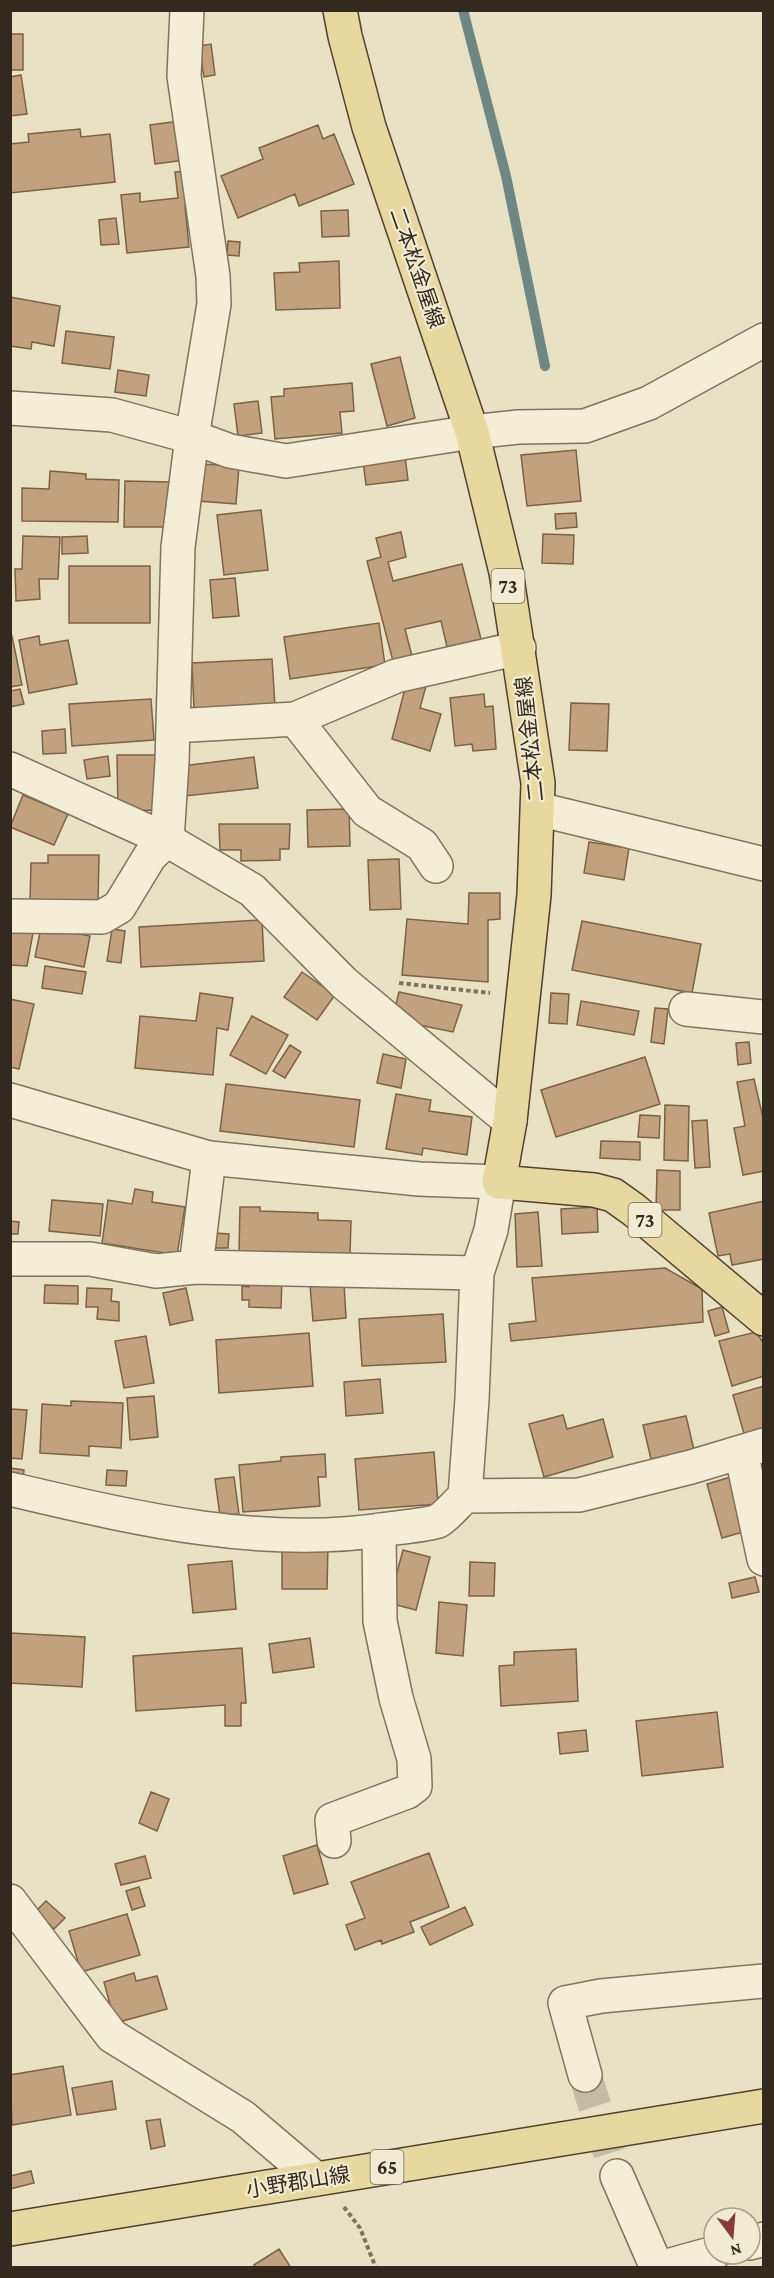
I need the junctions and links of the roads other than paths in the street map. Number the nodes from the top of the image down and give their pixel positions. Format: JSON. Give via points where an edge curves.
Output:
{"nodes":[{"id":1,"x":187,"y":10,"type":"edge"},
{"id":2,"x":340,"y":10,"type":"edge"},
{"id":3,"x":764,"y":340,"type":"edge"},
{"id":4,"x":10,"y":408,"type":"edge"},
{"id":5,"x":472,"y":432,"type":"junction"},
{"id":6,"x":192,"y":437,"type":"junction"},
{"id":7,"x":519,"y":648,"type":"junction"},
{"id":8,"x":295,"y":719,"type":"junction"},
{"id":9,"x":173,"y":726,"type":"junction"},
{"id":10,"x":10,"y":769,"type":"edge"},
{"id":11,"x":538,"y":809,"type":"junction"},
{"id":12,"x":167,"y":840,"type":"junction"},
{"id":13,"x":764,"y":864,"type":"edge"},
{"id":14,"x":435,"y":866,"type":"dead end"},
{"id":15,"x":10,"y":916,"type":"edge"},
{"id":16,"x":686,"y":1009,"type":"dead end"},
{"id":17,"x":764,"y":1017,"type":"edge"},
{"id":18,"x":10,"y":1100,"type":"edge"},
{"id":19,"x":510,"y":1121,"type":"junction"},
{"id":20,"x":209,"y":1158,"type":"junction"},
{"id":21,"x":499,"y":1182,"type":"junction"},
{"id":22,"x":10,"y":1259,"type":"edge"},
{"id":23,"x":195,"y":1268,"type":"junction"},
{"id":24,"x":477,"y":1274,"type":"junction"},
{"id":25,"x":764,"y":1319,"type":"edge"},
{"id":26,"x":752,"y":1449,"type":"edge"},
{"id":27,"x":10,"y":1489,"type":"edge"},
{"id":28,"x":465,"y":1496,"type":"junction"},
{"id":29,"x":379,"y":1530,"type":"junction"},
{"id":30,"x":764,"y":1559,"type":"edge"},
{"id":31,"x":334,"y":1841,"type":"dead end"},
{"id":32,"x":10,"y":1901,"type":"edge"},
{"id":33,"x":764,"y":1981,"type":"edge"},
{"id":34,"x":585,"y":2075,"type":"tunnel mouth"},
{"id":35,"x":764,"y":2106,"type":"edge"},
{"id":36,"x":617,"y":2176,"type":"tunnel mouth"},
{"id":37,"x":316,"y":2178,"type":"junction"},
{"id":38,"x":10,"y":2229,"type":"edge"},
{"id":39,"x":702,"y":2256,"type":"edge"},
{"id":40,"x":659,"y":2268,"type":"edge"}],
"edges":[{"from":1,"to":6,"type":"street","via":[[184,76],[214,304]]},
{"from":2,"to":5,"type":"main road","name":"二本松金屋線","number":"73","via":[[369,127]]},
{"from":3,"to":5,"type":"street","via":[[649,403],[585,426]]},
{"from":4,"to":6,"type":"street","via":[[112,415]]},
{"from":5,"to":6,"type":"street","via":[[286,461],[230,451]]},
{"from":5,"to":7,"type":"main road","name":"二本松金屋線","number":"73","via":[[506,572]]},
{"from":6,"to":9,"type":"street","via":[[178,547]]},
{"from":7,"to":8,"type":"street","via":[[396,676]]},
{"from":7,"to":11,"type":"main road","name":"二本松金屋線","number":"73","via":[[538,783]]},
{"from":8,"to":9,"type":"street"},
{"from":8,"to":14,"type":"street","via":[[367,811],[422,845]]},
{"from":9,"to":12,"type":"street"},
{"from":10,"to":12,"type":"street"},
{"from":11,"to":13,"type":"street"},
{"from":11,"to":19,"type":"main road","name":"二本松金屋線","number":"73","via":[[534,895]]},
{"from":12,"to":15,"type":"street","via":[[150,856],[119,907],[102,917]]},
{"from":12,"to":19,"type":"street","via":[[252,890],[344,983]]},
{"from":16,"to":17,"type":"street"},
{"from":18,"to":20,"type":"street"},
{"from":19,"to":21,"type":"main road","name":"二本松金屋線","number":"73"},
{"from":20,"to":21,"type":"street","via":[[419,1179]]},
{"from":20,"to":23,"type":"street"},
{"from":21,"to":24,"type":"street","via":[[491,1230]]},
{"from":21,"to":25,"type":"main road","number":"73","via":[[594,1190],[613,1196]]},
{"from":22,"to":23,"type":"street","via":[[90,1259],[156,1271]]},
{"from":23,"to":24,"type":"street"},
{"from":24,"to":28,"type":"street"},
{"from":26,"to":28,"type":"street","via":[[579,1495]]},
{"from":26,"to":30,"type":"street"},
{"from":27,"to":29,"type":"street","via":[[205,1530],[276,1536]]},
{"from":28,"to":29,"type":"street","via":[[438,1520]]},
{"from":29,"to":31,"type":"street","via":[[380,1621],[414,1759],[415,1786],[332,1820]]},
{"from":32,"to":37,"type":"street","via":[[112,2036],[243,2117]]},
{"from":33,"to":34,"type":"street","via":[[601,1996],[565,2003]]},
{"from":35,"to":37,"type":"main road","name":"小野郡山線","number":"65"},
{"from":36,"to":40,"type":"street"},
{"from":37,"to":38,"type":"main road","name":"小野郡山線","number":"65"},
{"from":39,"to":40,"type":"street"}]}
